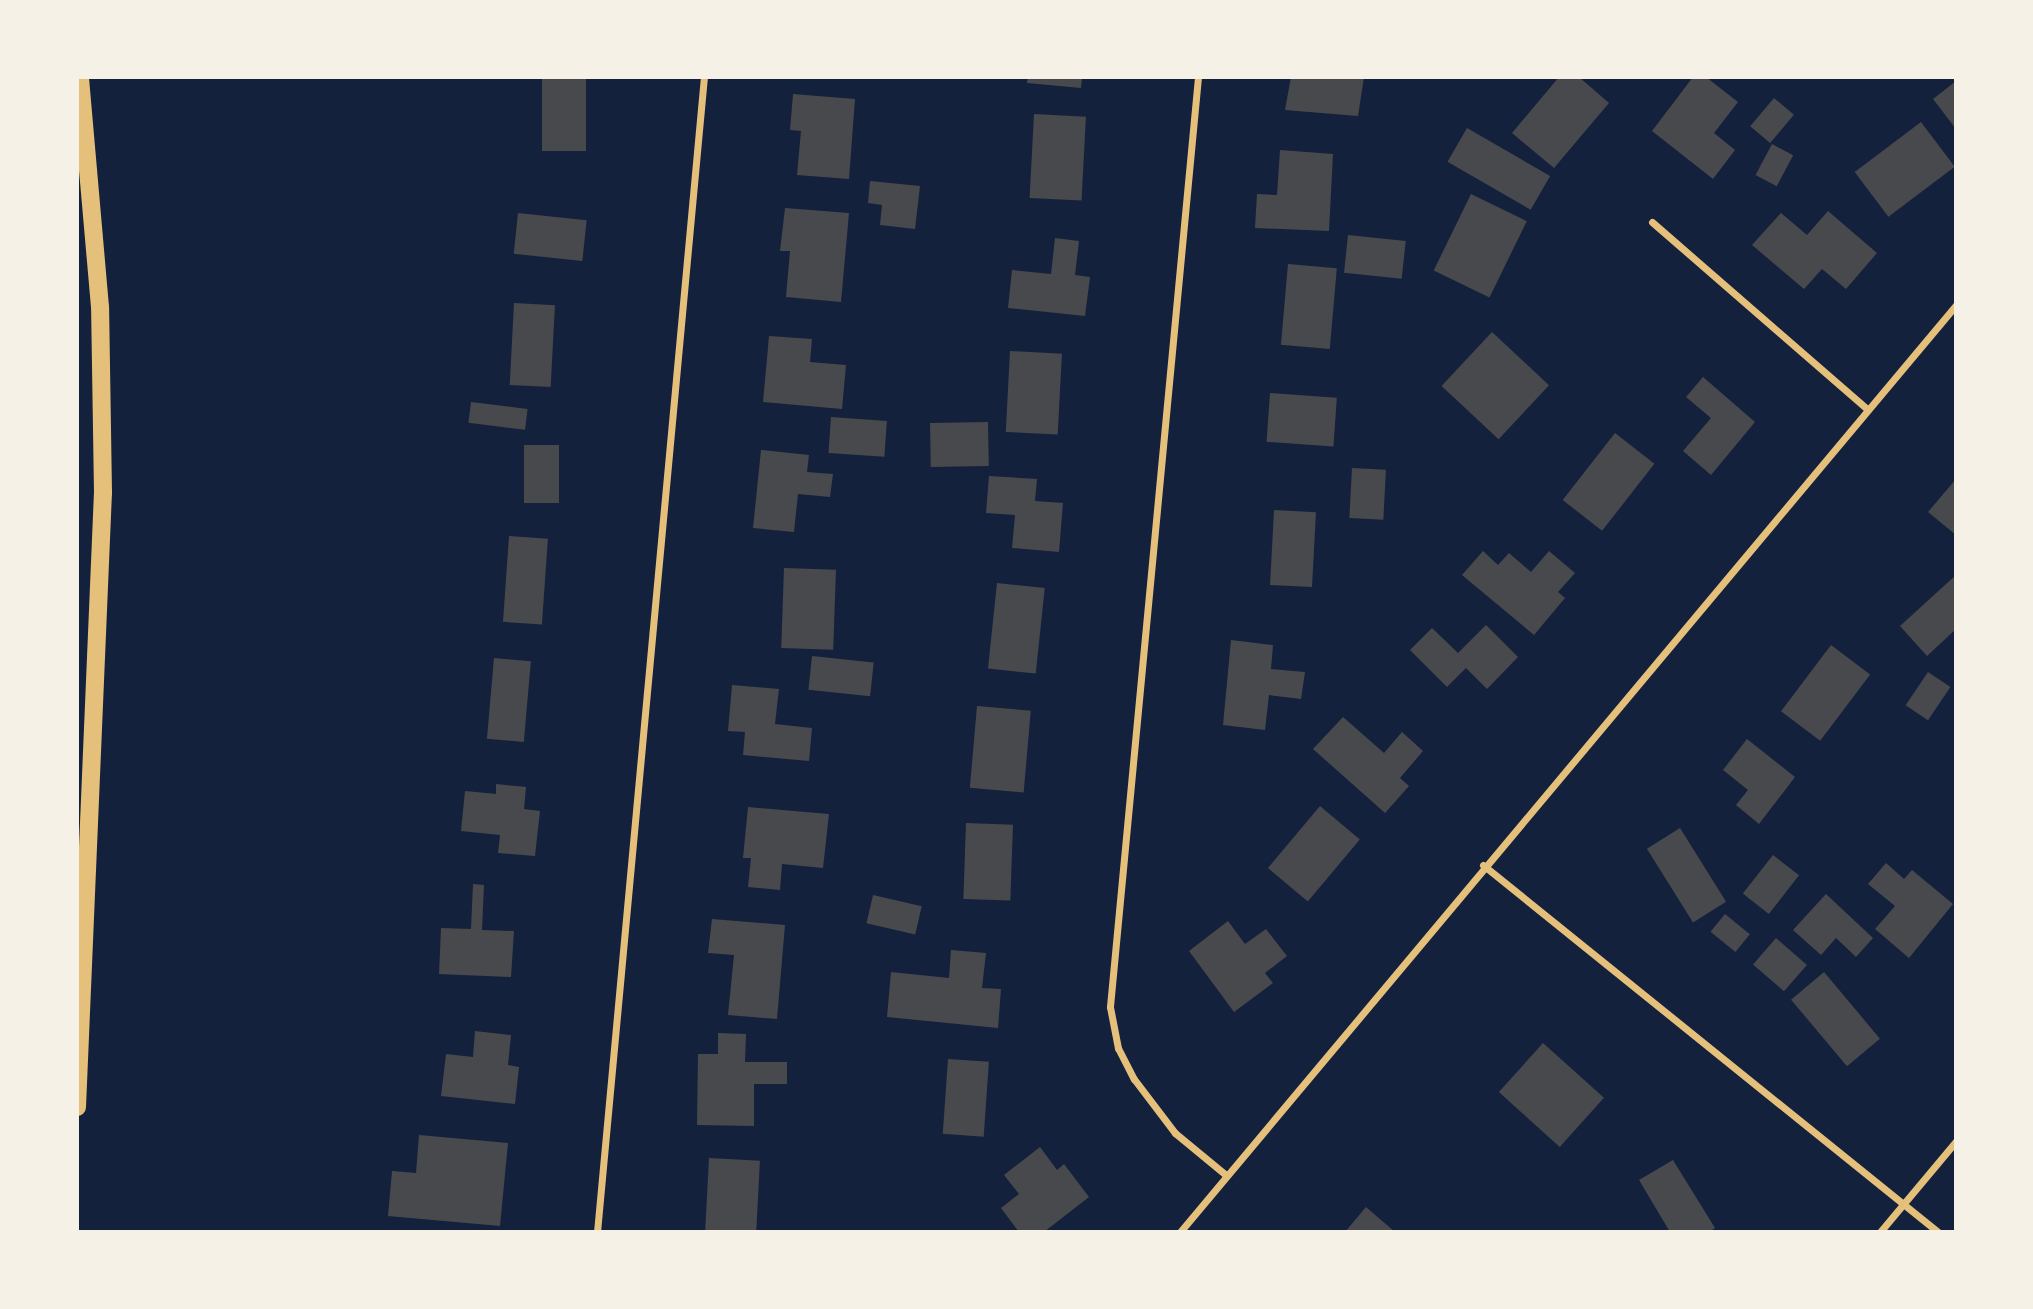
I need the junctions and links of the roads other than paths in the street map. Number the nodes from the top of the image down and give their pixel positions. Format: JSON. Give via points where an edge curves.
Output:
{"nodes":[{"id":1,"x":80,"y":77,"type":"edge"},
{"id":2,"x":704,"y":77,"type":"edge"},
{"id":3,"x":1198,"y":77,"type":"edge"},
{"id":4,"x":1652,"y":222,"type":"dead end"},
{"id":5,"x":1956,"y":305,"type":"edge"},
{"id":6,"x":1868,"y":410,"type":"junction"},
{"id":7,"x":84,"y":811,"type":"edge"},
{"id":8,"x":1483,"y":865,"type":"junction"},
{"id":9,"x":77,"y":1107,"type":"edge"},
{"id":10,"x":1956,"y":1141,"type":"edge"},
{"id":11,"x":1226,"y":1175,"type":"junction"},
{"id":12,"x":1906,"y":1202,"type":"junction"},
{"id":13,"x":597,"y":1232,"type":"edge"},
{"id":14,"x":1180,"y":1232,"type":"edge"},
{"id":15,"x":1880,"y":1232,"type":"edge"},
{"id":16,"x":1938,"y":1232,"type":"edge"}],
"edges":[{"from":1,"to":7,"type":"main road","via":[[101,360],[103,493]]},
{"from":2,"to":13,"type":"street"},
{"from":3,"to":11,"type":"street","via":[[1110,1007],[1118,1048],[1134,1079],[1175,1133]]},
{"from":4,"to":6,"type":"street"},
{"from":5,"to":6,"type":"street"},
{"from":6,"to":8,"type":"street"},
{"from":7,"to":9,"type":"main road"},
{"from":8,"to":11,"type":"street"},
{"from":8,"to":12,"type":"street"},
{"from":10,"to":12,"type":"street"},
{"from":11,"to":14,"type":"street"},
{"from":12,"to":15,"type":"street"},
{"from":12,"to":16,"type":"street"}]}
